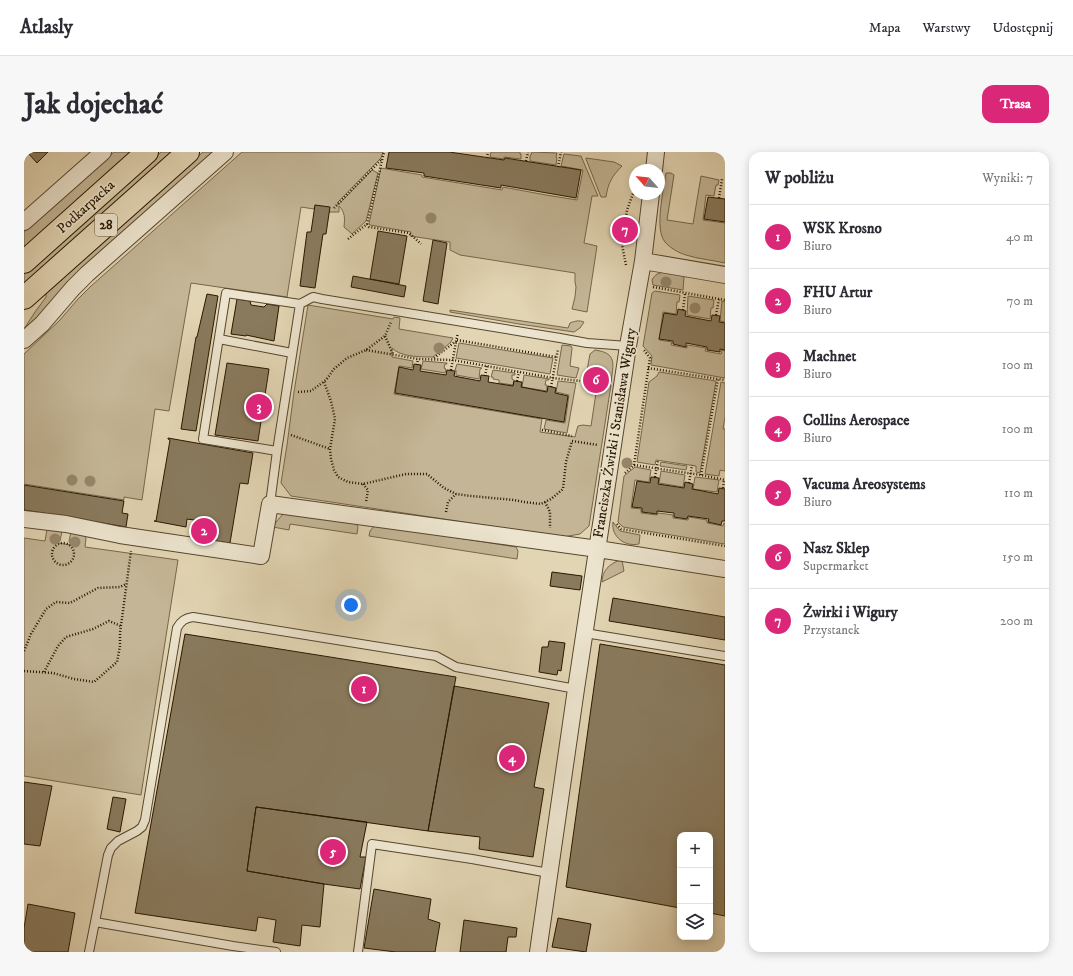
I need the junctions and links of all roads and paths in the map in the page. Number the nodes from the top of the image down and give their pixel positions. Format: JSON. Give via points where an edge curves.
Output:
{"nodes":[{"id":1,"x":103,"y":152,"type":"edge"},
{"id":2,"x":147,"y":152,"type":"edge"},
{"id":3,"x":188,"y":152,"type":"edge"},
{"id":4,"x":226,"y":152,"type":"edge"},
{"id":5,"x":384,"y":152,"type":"edge"},
{"id":6,"x":488,"y":152,"type":"edge"},
{"id":7,"x":528,"y":152,"type":"edge"},
{"id":8,"x":561,"y":152,"type":"edge"},
{"id":9,"x":656,"y":152,"type":"edge"},
{"id":10,"x":382,"y":158,"type":"junction"},
{"id":11,"x":487,"y":158,"type":"dead end"},
{"id":12,"x":526,"y":161,"type":"dead end"},
{"id":13,"x":655,"y":164,"type":"edge"},
{"id":14,"x":558,"y":167,"type":"dead end"},
{"id":15,"x":722,"y":179,"type":"dead end"},
{"id":16,"x":719,"y":198,"type":"dead end"},
{"id":17,"x":650,"y":200,"type":"edge"},
{"id":18,"x":334,"y":208,"type":"dead end"},
{"id":19,"x":24,"y":222,"type":"edge"},
{"id":20,"x":367,"y":224,"type":"junction"},
{"id":21,"x":348,"y":240,"type":"dead end"},
{"id":22,"x":421,"y":244,"type":"dead end"},
{"id":23,"x":24,"y":262,"type":"edge"},
{"id":24,"x":643,"y":262,"type":"junction"},
{"id":25,"x":725,"y":275,"type":"edge"},
{"id":26,"x":650,"y":287,"type":"dead end"},
{"id":27,"x":685,"y":294,"type":"junction"},
{"id":28,"x":24,"y":298,"type":"edge"},
{"id":29,"x":719,"y":299,"type":"junction"},
{"id":30,"x":725,"y":300,"type":"edge"},
{"id":31,"x":300,"y":304,"type":"junction"},
{"id":32,"x":683,"y":310,"type":"dead end"},
{"id":33,"x":396,"y":311,"type":"junction"},
{"id":34,"x":716,"y":315,"type":"dead end"},
{"id":35,"x":461,"y":322,"type":"junction"},
{"id":36,"x":384,"y":336,"type":"junction"},
{"id":37,"x":560,"y":338,"type":"junction"},
{"id":38,"x":219,"y":339,"type":"junction"},
{"id":39,"x":24,"y":340,"type":"edge"},
{"id":40,"x":456,"y":341,"type":"junction"},
{"id":41,"x":635,"y":347,"type":"junction"},
{"id":42,"x":366,"y":350,"type":"junction"},
{"id":43,"x":292,"y":353,"type":"junction"},
{"id":44,"x":393,"y":354,"type":"junction"},
{"id":45,"x":556,"y":357,"type":"junction"},
{"id":46,"x":418,"y":358,"type":"junction"},
{"id":47,"x":434,"y":359,"type":"junction"},
{"id":48,"x":453,"y":360,"type":"junction"},
{"id":49,"x":417,"y":365,"type":"dead end"},
{"id":50,"x":486,"y":366,"type":"junction"},
{"id":51,"x":648,"y":368,"type":"junction"},
{"id":52,"x":451,"y":370,"type":"dead end"},
{"id":53,"x":519,"y":372,"type":"junction"},
{"id":54,"x":485,"y":376,"type":"dead end"},
{"id":55,"x":553,"y":378,"type":"junction"},
{"id":56,"x":718,"y":379,"type":"junction"},
{"id":57,"x":725,"y":380,"type":"edge"},
{"id":58,"x":518,"y":381,"type":"dead end"},
{"id":59,"x":580,"y":381,"type":"dead end"},
{"id":60,"x":324,"y":382,"type":"junction"},
{"id":61,"x":552,"y":387,"type":"dead end"},
{"id":62,"x":294,"y":392,"type":"dead end"},
{"id":63,"x":542,"y":430,"type":"dead end"},
{"id":64,"x":287,"y":434,"type":"dead end"},
{"id":65,"x":572,"y":436,"type":"dead end"},
{"id":66,"x":604,"y":446,"type":"dead end"},
{"id":67,"x":330,"y":449,"type":"junction"},
{"id":68,"x":277,"y":451,"type":"junction"},
{"id":69,"x":658,"y":460,"type":"dead end"},
{"id":70,"x":634,"y":465,"type":"junction"},
{"id":71,"x":692,"y":465,"type":"dead end"},
{"id":72,"x":656,"y":468,"type":"junction"},
{"id":73,"x":624,"y":474,"type":"dead end"},
{"id":74,"x":690,"y":474,"type":"junction"},
{"id":75,"x":701,"y":475,"type":"junction"},
{"id":76,"x":655,"y":477,"type":"dead end"},
{"id":77,"x":725,"y":480,"type":"edge"},
{"id":78,"x":689,"y":483,"type":"dead end"},
{"id":79,"x":363,"y":484,"type":"junction"},
{"id":80,"x":723,"y":488,"type":"dead end"},
{"id":81,"x":456,"y":494,"type":"junction"},
{"id":82,"x":545,"y":502,"type":"junction"},
{"id":83,"x":270,"y":504,"type":"junction"},
{"id":84,"x":366,"y":504,"type":"dead end"},
{"id":85,"x":445,"y":515,"type":"dead end"},
{"id":86,"x":24,"y":519,"type":"edge"},
{"id":87,"x":615,"y":521,"type":"dead end"},
{"id":88,"x":133,"y":537,"type":"junction"},
{"id":89,"x":550,"y":542,"type":"junction"},
{"id":90,"x":725,"y":546,"type":"edge"},
{"id":91,"x":598,"y":548,"type":"junction"},
{"id":92,"x":74,"y":557,"type":"joint"},
{"id":93,"x":725,"y":569,"type":"edge"},
{"id":94,"x":126,"y":584,"type":"junction"},
{"id":95,"x":121,"y":626,"type":"junction"},
{"id":96,"x":585,"y":633,"type":"junction"},
{"id":97,"x":24,"y":651,"type":"edge"},
{"id":98,"x":725,"y":656,"type":"edge"},
{"id":99,"x":24,"y":671,"type":"edge"},
{"id":100,"x":44,"y":672,"type":"junction"},
{"id":101,"x":576,"y":688,"type":"junction"},
{"id":102,"x":549,"y":873,"type":"junction"},
{"id":103,"x":95,"y":922,"type":"junction"},
{"id":104,"x":232,"y":949,"type":"edge"},
{"id":105,"x":89,"y":952,"type":"edge"},
{"id":106,"x":276,"y":952,"type":"edge"},
{"id":107,"x":358,"y":952,"type":"edge"},
{"id":108,"x":538,"y":952,"type":"edge"}],
"edges":[{"from":1,"to":19,"type":"street"},
{"from":2,"to":23,"type":"main road","name":"Podkarpacka","number":"28"},
{"from":3,"to":28,"type":"main road","name":"Podkarpacka","number":"28"},
{"from":4,"to":39,"type":"street","via":[[87,274]]},
{"from":5,"to":10,"type":"path"},
{"from":6,"to":11,"type":"path"},
{"from":7,"to":12,"type":"path"},
{"from":8,"to":14,"type":"path"},
{"from":9,"to":13,"type":"street"},
{"from":10,"to":18,"type":"path"},
{"from":10,"to":20,"type":"path"},
{"from":15,"to":16,"type":"path"},
{"from":17,"to":24,"type":"street","name":"Franciszka Żwirki i Stanisława Wigury"},
{"from":20,"to":21,"type":"path"},
{"from":20,"to":22,"type":"path","via":[[369,227],[409,234]]},
{"from":24,"to":25,"type":"street"},
{"from":24,"to":41,"type":"street","name":"Franciszka Żwirki i Stanisława Wigury"},
{"from":26,"to":27,"type":"path"},
{"from":27,"to":29,"type":"path"},
{"from":27,"to":32,"type":"path"},
{"from":29,"to":30,"type":"path"},
{"from":29,"to":34,"type":"path"},
{"from":31,"to":33,"type":"lane","via":[[313,297]]},
{"from":31,"to":38,"type":"lane","via":[[226,293]]},
{"from":31,"to":43,"type":"lane"},
{"from":33,"to":35,"type":"lane"},
{"from":33,"to":36,"type":"path"},
{"from":35,"to":37,"type":"lane"},
{"from":35,"to":40,"type":"path"},
{"from":36,"to":42,"type":"path"},
{"from":36,"to":44,"type":"path"},
{"from":37,"to":41,"type":"lane"},
{"from":37,"to":45,"type":"path"},
{"from":38,"to":43,"type":"lane"},
{"from":38,"to":68,"type":"lane","via":[[203,439]]},
{"from":40,"to":45,"type":"path"},
{"from":40,"to":47,"type":"path"},
{"from":40,"to":48,"type":"path"},
{"from":41,"to":51,"type":"path","via":[[650,358]]},
{"from":41,"to":91,"type":"street","name":"Franciszka Żwirki i Stanisława Wigury"},
{"from":42,"to":44,"type":"path"},
{"from":42,"to":60,"type":"path","via":[[347,358]]},
{"from":43,"to":68,"type":"lane"},
{"from":44,"to":46,"type":"path"},
{"from":45,"to":55,"type":"path"},
{"from":46,"to":47,"type":"path"},
{"from":46,"to":49,"type":"path"},
{"from":47,"to":48,"type":"path"},
{"from":48,"to":50,"type":"path"},
{"from":48,"to":52,"type":"path"},
{"from":50,"to":53,"type":"path"},
{"from":50,"to":54,"type":"path"},
{"from":51,"to":56,"type":"path"},
{"from":51,"to":70,"type":"path"},
{"from":53,"to":55,"type":"path"},
{"from":53,"to":58,"type":"path"},
{"from":55,"to":59,"type":"path"},
{"from":55,"to":61,"type":"path"},
{"from":56,"to":57,"type":"path"},
{"from":56,"to":75,"type":"path"},
{"from":60,"to":62,"type":"path","via":[[311,390]]},
{"from":60,"to":67,"type":"path","via":[[335,419]]},
{"from":63,"to":65,"type":"path"},
{"from":64,"to":67,"type":"path"},
{"from":66,"to":82,"type":"path","via":[[572,441],[566,462],[563,489]]},
{"from":67,"to":79,"type":"path","via":[[338,477],[348,482]]},
{"from":68,"to":83,"type":"lane"},
{"from":69,"to":72,"type":"path"},
{"from":70,"to":72,"type":"path"},
{"from":70,"to":73,"type":"path"},
{"from":71,"to":74,"type":"path"},
{"from":72,"to":74,"type":"path"},
{"from":72,"to":76,"type":"path"},
{"from":74,"to":75,"type":"path"},
{"from":74,"to":78,"type":"path"},
{"from":75,"to":77,"type":"path"},
{"from":77,"to":80,"type":"path"},
{"from":79,"to":81,"type":"path","via":[[406,474],[427,474]]},
{"from":79,"to":84,"type":"path","via":[[368,490]]},
{"from":81,"to":82,"type":"path","via":[[541,504]]},
{"from":81,"to":85,"type":"path","via":[[448,502]]},
{"from":82,"to":89,"type":"path","via":[[550,512]]},
{"from":83,"to":88,"type":"street","via":[[261,556]]},
{"from":83,"to":89,"type":"street"},
{"from":86,"to":88,"type":"street"},
{"from":87,"to":90,"type":"path","via":[[620,529]]},
{"from":88,"to":94,"type":"path"},
{"from":89,"to":91,"type":"street"},
{"from":91,"to":93,"type":"street","name":"Franciszka Żwirki i Stanisława Wigury"},
{"from":91,"to":96,"type":"street"},
{"from":92,"to":92,"type":"path","via":[[71,546],[64,543],[57,544],[52,553],[53,559],[62,565],[69,563]]},
{"from":94,"to":95,"type":"path"},
{"from":94,"to":97,"type":"path","via":[[120,587],[98,588],[70,603],[56,602],[46,610]]},
{"from":95,"to":100,"type":"path","via":[[109,621],[66,637]]},
{"from":95,"to":100,"type":"path","via":[[117,662],[94,682]]},
{"from":96,"to":98,"type":"lane"},
{"from":96,"to":101,"type":"street"},
{"from":99,"to":100,"type":"path"},
{"from":101,"to":102,"type":"street"},
{"from":101,"to":103,"type":"lane","via":[[456,667],[436,656],[200,618],[186,618],[177,628],[145,820],[142,827],[111,848]]},
{"from":102,"to":107,"type":"lane","via":[[372,844]]},
{"from":102,"to":108,"type":"street"},
{"from":103,"to":104,"type":"lane"},
{"from":103,"to":105,"type":"lane"},
{"from":104,"to":106,"type":"lane"}]}
